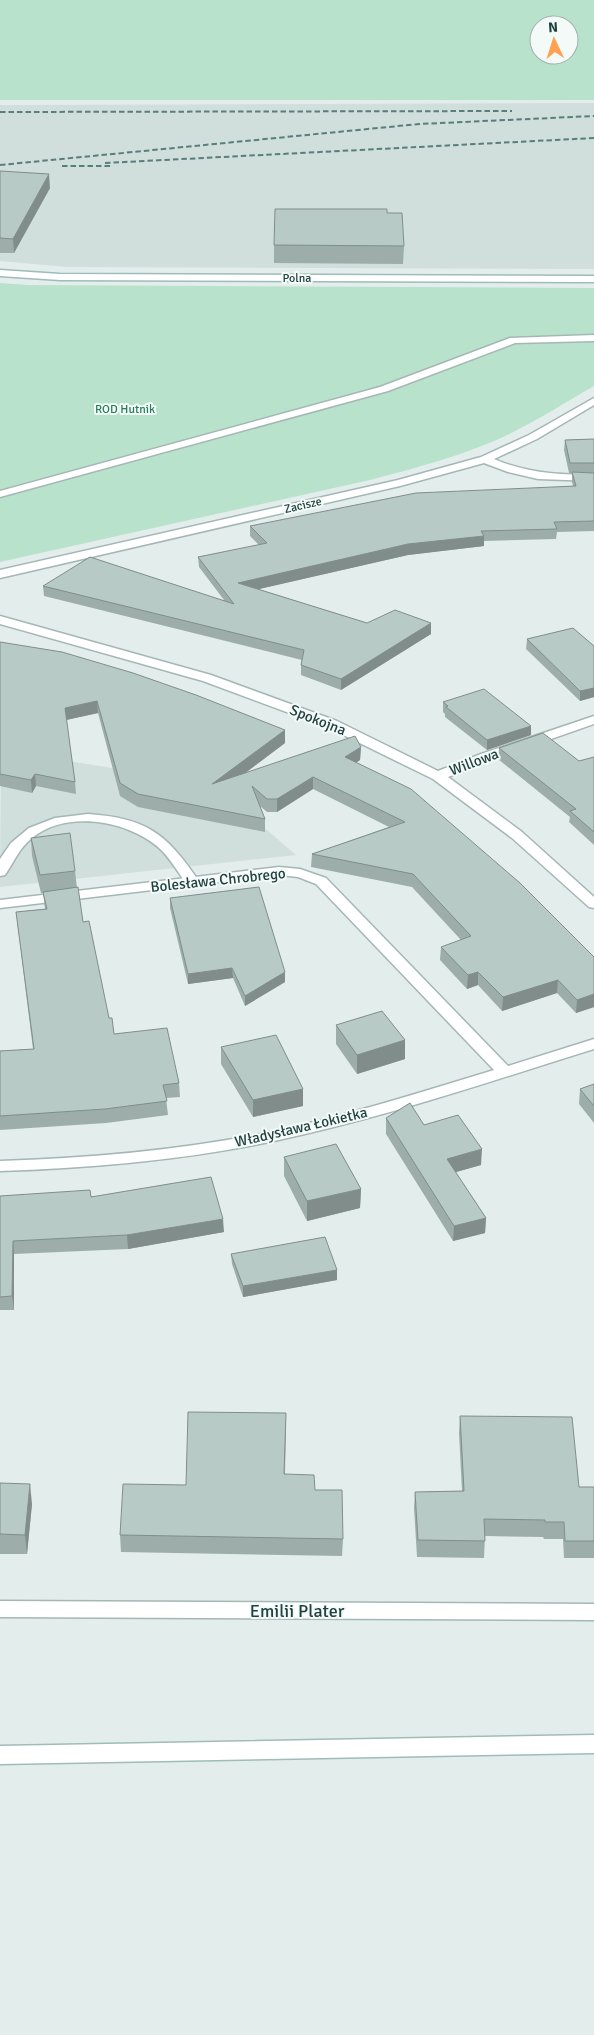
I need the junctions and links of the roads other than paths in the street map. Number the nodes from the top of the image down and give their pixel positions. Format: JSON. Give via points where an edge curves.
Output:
{"nodes":[{"id":1,"x":0,"y":273,"type":"edge"},
{"id":2,"x":594,"y":279,"type":"edge"},
{"id":3,"x":594,"y":338,"type":"edge"},
{"id":4,"x":594,"y":401,"type":"edge"},
{"id":5,"x":485,"y":460,"type":"junction"},
{"id":6,"x":594,"y":478,"type":"edge"},
{"id":7,"x":0,"y":494,"type":"edge"},
{"id":8,"x":0,"y":574,"type":"edge"},
{"id":9,"x":0,"y":620,"type":"edge"},
{"id":10,"x":594,"y":720,"type":"edge"},
{"id":11,"x":438,"y":776,"type":"junction"},
{"id":12,"x":0,"y":872,"type":"edge"},
{"id":13,"x":191,"y":880,"type":"junction"},
{"id":14,"x":0,"y":904,"type":"edge"},
{"id":15,"x":594,"y":904,"type":"edge"},
{"id":16,"x":594,"y":1044,"type":"edge"},
{"id":17,"x":504,"y":1071,"type":"junction"},
{"id":18,"x":0,"y":1166,"type":"edge"},
{"id":19,"x":0,"y":1610,"type":"edge"},
{"id":20,"x":594,"y":1612,"type":"edge"},
{"id":21,"x":594,"y":1744,"type":"edge"},
{"id":22,"x":0,"y":1755,"type":"edge"}],
"edges":[{"from":1,"to":2,"type":"street","name":"Polna","via":[[70,277]]},
{"from":3,"to":7,"type":"street","via":[[514,340],[384,389]]},
{"from":4,"to":5,"type":"street","name":"Zacisze","via":[[533,437]]},
{"from":5,"to":6,"type":"street","via":[[539,477]]},
{"from":5,"to":8,"type":"street","name":"Zacisze","via":[[400,483]]},
{"from":9,"to":11,"type":"street","name":"Spokojna","via":[[206,678],[332,724]]},
{"from":10,"to":11,"type":"street","name":"Willowa"},
{"from":11,"to":15,"type":"street","name":"Spokojna","via":[[517,836]]},
{"from":12,"to":13,"type":"street","via":[[20,841],[40,828],[67,821],[95,819],[135,826],[164,845]]},
{"from":13,"to":14,"type":"street","name":"Bolesława Chrobrego"},
{"from":13,"to":17,"type":"street","name":"Bolesława Chrobrego","via":[[279,871],[300,873],[321,881]]},
{"from":16,"to":17,"type":"street","name":"Władysława Łokietka"},
{"from":17,"to":18,"type":"street","name":"Władysława Łokietka","via":[[376,1110],[275,1136],[108,1161]]},
{"from":19,"to":20,"type":"street","name":"Emilii Plater"},
{"from":21,"to":22,"type":"street"}]}
